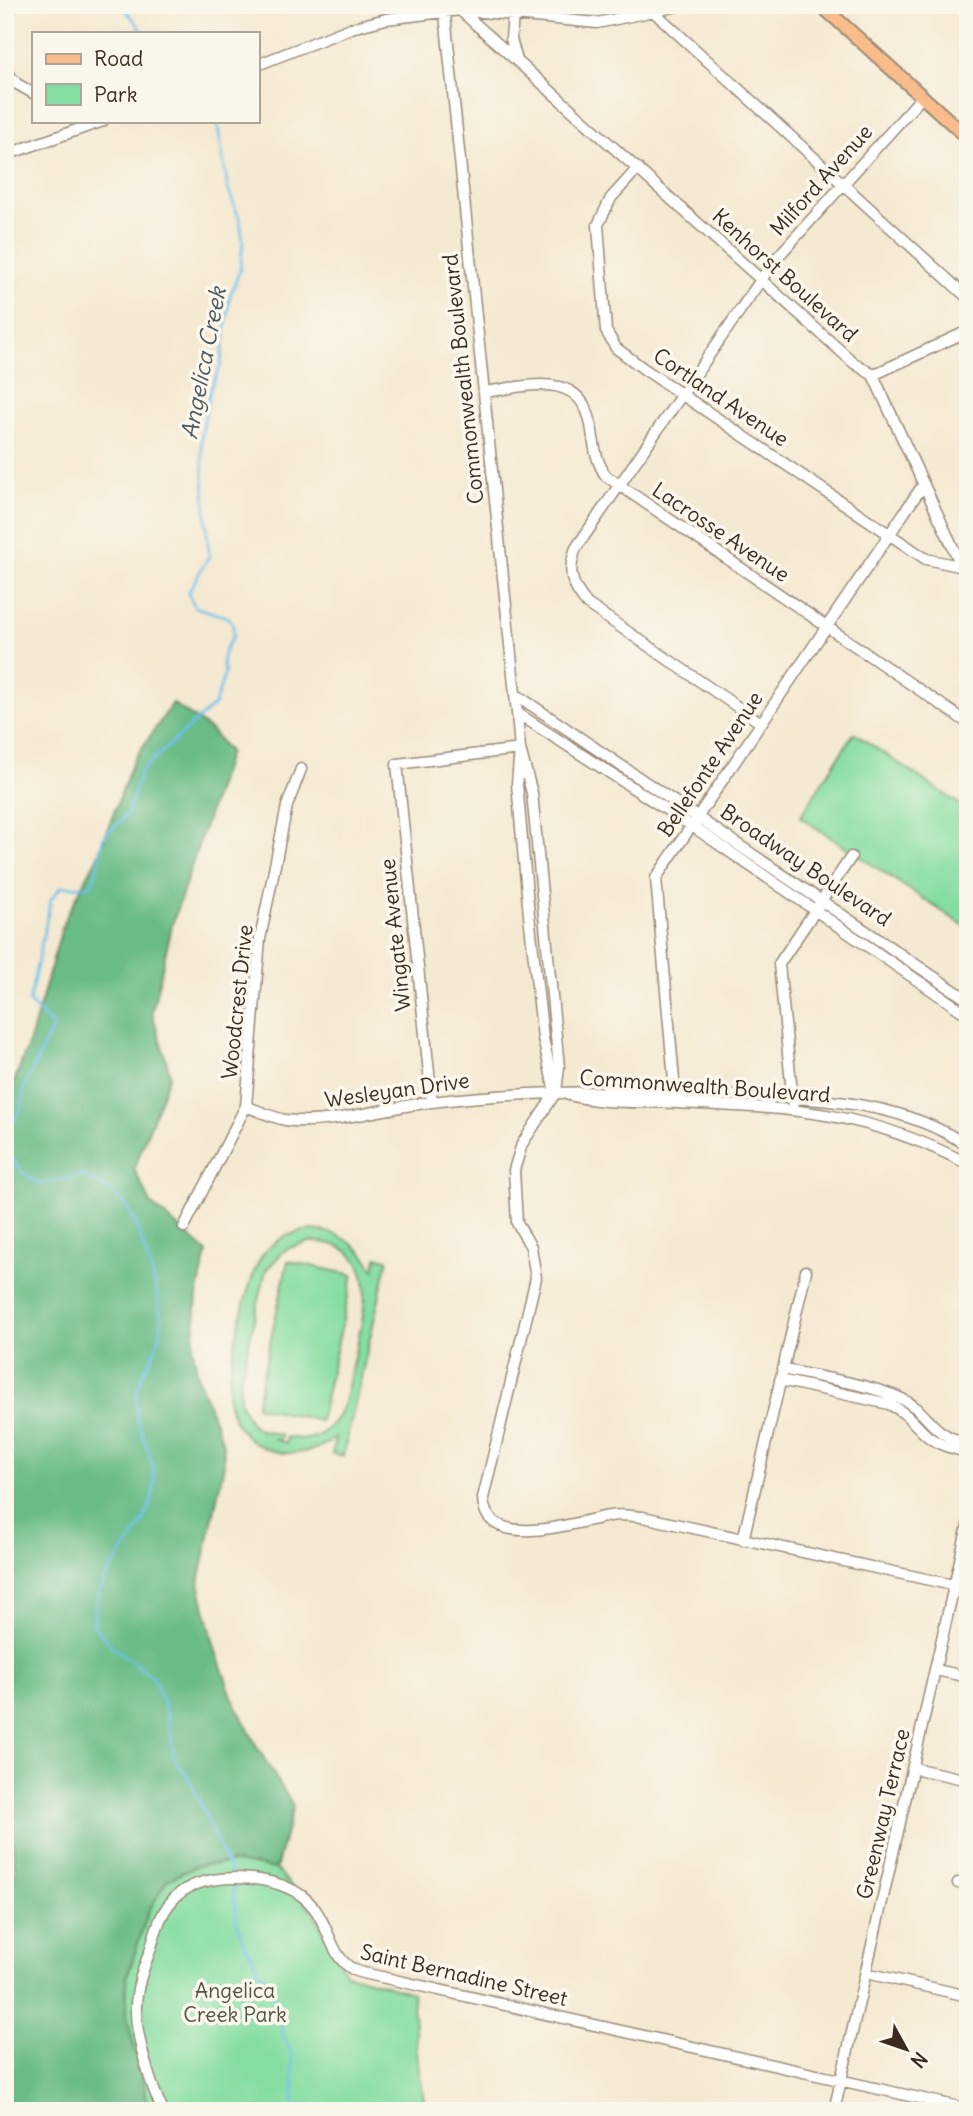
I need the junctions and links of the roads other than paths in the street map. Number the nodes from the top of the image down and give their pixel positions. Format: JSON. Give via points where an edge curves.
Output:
{"nodes":[{"id":1,"x":683,"y":5,"type":"edge"},
{"id":2,"x":821,"y":5,"type":"edge"},
{"id":3,"x":444,"y":9,"type":"edge"},
{"id":4,"x":460,"y":10,"type":"junction"},
{"id":5,"x":654,"y":12,"type":"junction"},
{"id":6,"x":513,"y":15,"type":"junction"},
{"id":7,"x":517,"y":61,"type":"junction"},
{"id":8,"x":259,"y":64,"type":"edge"},
{"id":9,"x":5,"y":71,"type":"edge"},
{"id":10,"x":32,"y":92,"type":"edge"},
{"id":11,"x":922,"y":97,"type":"junction"},
{"id":12,"x":68,"y":122,"type":"edge"},
{"id":13,"x":100,"y":122,"type":"edge"},
{"id":14,"x":62,"y":136,"type":"junction"},
{"id":15,"x":968,"y":138,"type":"edge"},
{"id":16,"x":5,"y":155,"type":"edge"},
{"id":17,"x":638,"y":168,"type":"junction"},
{"id":18,"x":843,"y":184,"type":"junction"},
{"id":19,"x":760,"y":279,"type":"junction"},
{"id":20,"x":968,"y":298,"type":"edge"},
{"id":21,"x":968,"y":331,"type":"edge"},
{"id":22,"x":873,"y":375,"type":"junction"},
{"id":23,"x":484,"y":392,"type":"junction"},
{"id":24,"x":682,"y":394,"type":"junction"},
{"id":25,"x":923,"y":485,"type":"junction"},
{"id":26,"x":620,"y":487,"type":"junction"},
{"id":27,"x":889,"y":535,"type":"junction"},
{"id":28,"x":959,"y":566,"type":"junction"},
{"id":29,"x":968,"y":580,"type":"edge"},
{"id":30,"x":827,"y":625,"type":"junction"},
{"id":31,"x":515,"y":694,"type":"junction"},
{"id":32,"x":517,"y":713,"type":"junction"},
{"id":33,"x":761,"y":723,"type":"junction"},
{"id":34,"x":968,"y":723,"type":"edge"},
{"id":35,"x":520,"y":749,"type":"junction"},
{"id":36,"x":301,"y":769,"type":"dead end"},
{"id":37,"x":699,"y":815,"type":"junction"},
{"id":38,"x":692,"y":826,"type":"junction"},
{"id":39,"x":851,"y":857,"type":"dead end"},
{"id":40,"x":822,"y":900,"type":"junction"},
{"id":41,"x":815,"y":911,"type":"junction"},
{"id":42,"x":968,"y":1000,"type":"edge"},
{"id":43,"x":968,"y":1015,"type":"edge"},
{"id":44,"x":556,"y":1091,"type":"junction"},
{"id":45,"x":676,"y":1098,"type":"junction"},
{"id":46,"x":792,"y":1098,"type":"junction"},
{"id":47,"x":432,"y":1102,"type":"junction"},
{"id":48,"x":246,"y":1105,"type":"junction"},
{"id":49,"x":793,"y":1110,"type":"junction"},
{"id":50,"x":968,"y":1146,"type":"edge"},
{"id":51,"x":968,"y":1164,"type":"edge"},
{"id":52,"x":184,"y":1227,"type":"dead end"},
{"id":53,"x":806,"y":1271,"type":"dead end"},
{"id":54,"x":781,"y":1374,"type":"junction"},
{"id":55,"x":968,"y":1443,"type":"edge"},
{"id":56,"x":968,"y":1452,"type":"edge"},
{"id":57,"x":968,"y":1525,"type":"edge"},
{"id":58,"x":743,"y":1539,"type":"junction"},
{"id":59,"x":953,"y":1585,"type":"junction"},
{"id":60,"x":936,"y":1670,"type":"junction"},
{"id":61,"x":968,"y":1676,"type":"edge"},
{"id":62,"x":913,"y":1768,"type":"junction"},
{"id":63,"x":968,"y":1780,"type":"edge"},
{"id":64,"x":866,"y":1973,"type":"junction"},
{"id":65,"x":968,"y":1996,"type":"edge"},
{"id":66,"x":841,"y":2080,"type":"junction"},
{"id":67,"x":968,"y":2109,"type":"edge"},
{"id":68,"x":163,"y":2111,"type":"edge"},
{"id":69,"x":834,"y":2111,"type":"edge"}],
"edges":[{"from":1,"to":5,"type":"street"},
{"from":2,"to":11,"type":"main road"},
{"from":3,"to":4,"type":"street"},
{"from":3,"to":8,"type":"street","via":[[363,24]]},
{"from":3,"to":23,"type":"street","name":"Commonwealth Boulevard"},
{"from":4,"to":6,"type":"street"},
{"from":4,"to":7,"type":"street","name":"Kenhorst Boulevard"},
{"from":5,"to":6,"type":"street","via":[[597,23]]},
{"from":5,"to":18,"type":"street"},
{"from":6,"to":7,"type":"street","via":[[511,38]]},
{"from":7,"to":17,"type":"street","name":"Kenhorst Boulevard"},
{"from":9,"to":10,"type":"street"},
{"from":11,"to":15,"type":"main road"},
{"from":11,"to":18,"type":"street","name":"Milford Avenue"},
{"from":12,"to":14,"type":"street"},
{"from":13,"to":14,"type":"street"},
{"from":14,"to":16,"type":"street"},
{"from":17,"to":19,"type":"street","name":"Kenhorst Boulevard"},
{"from":17,"to":24,"type":"street","name":"Cortland Avenue","via":[[611,198],[598,225],[604,321],[615,348]]},
{"from":18,"to":19,"type":"street","name":"Milford Avenue"},
{"from":18,"to":20,"type":"street"},
{"from":19,"to":22,"type":"street","name":"Kenhorst Boulevard"},
{"from":19,"to":24,"type":"street","name":"Milford Avenue"},
{"from":21,"to":22,"type":"street"},
{"from":22,"to":25,"type":"street","name":"Kenhorst Boulevard"},
{"from":23,"to":26,"type":"street","name":"Lacrosse Avenue","via":[[546,384],[573,392],[588,409],[600,468]]},
{"from":23,"to":31,"type":"street","name":"Commonwealth Boulevard"},
{"from":24,"to":26,"type":"street","name":"Milford Avenue"},
{"from":24,"to":27,"type":"street","name":"Cortland Avenue"},
{"from":25,"to":27,"type":"street","name":"Bellefonte Avenue"},
{"from":25,"to":28,"type":"street","name":"Kenhorst Boulevard"},
{"from":26,"to":30,"type":"street","name":"Lacrosse Avenue"},
{"from":26,"to":33,"type":"street","name":"Milford Avenue","via":[[576,548],[572,584],[587,604]]},
{"from":27,"to":28,"type":"street","name":"Cortland Avenue","via":[[926,559]]},
{"from":27,"to":30,"type":"street","name":"Bellefonte Avenue"},
{"from":28,"to":29,"type":"street"},
{"from":30,"to":33,"type":"street","name":"Bellefonte Avenue"},
{"from":30,"to":34,"type":"street","name":"Lacrosse Avenue"},
{"from":31,"to":32,"type":"street","name":"Commonwealth Boulevard"},
{"from":31,"to":37,"type":"street","name":"Broadway Boulevard"},
{"from":32,"to":35,"type":"street","name":"Commonwealth Boulevard"},
{"from":32,"to":38,"type":"street","name":"Broadway Boulevard"},
{"from":33,"to":37,"type":"street","name":"Bellefonte Avenue"},
{"from":35,"to":44,"type":"street","name":"Commonwealth Boulevard","via":[[517,785],[529,915],[545,1051]]},
{"from":35,"to":47,"type":"street","name":"Wingate Avenue","via":[[397,764]]},
{"from":36,"to":48,"type":"street","name":"Woodcrest Drive","via":[[287,806],[260,939]]},
{"from":37,"to":38,"type":"street","name":"Bellefonte Avenue"},
{"from":37,"to":40,"type":"street","name":"Broadway Boulevard"},
{"from":38,"to":41,"type":"street","name":"Broadway Boulevard"},
{"from":38,"to":45,"type":"street","name":"Bellefonte Avenue","via":[[656,878]]},
{"from":39,"to":40,"type":"street"},
{"from":40,"to":41,"type":"street"},
{"from":40,"to":42,"type":"street","name":"Broadway Boulevard"},
{"from":41,"to":43,"type":"street","name":"Broadway Boulevard"},
{"from":41,"to":46,"type":"street","via":[[779,964]]},
{"from":44,"to":45,"type":"street","name":"Commonwealth Boulevard","via":[[583,1099]]},
{"from":44,"to":47,"type":"street","name":"Wesleyan Drive"},
{"from":44,"to":58,"type":"street","via":[[522,1144],[514,1170],[517,1223],[531,1247],[536,1278],[483,1498],[491,1520],[515,1529],[563,1526],[613,1515],[643,1517]]},
{"from":45,"to":46,"type":"street","name":"Commonwealth Boulevard"},
{"from":45,"to":49,"type":"street","name":"Commonwealth Boulevard"},
{"from":46,"to":49,"type":"street"},
{"from":46,"to":50,"type":"street","name":"Commonwealth Boulevard","via":[[832,1099],[890,1112],[932,1126]]},
{"from":47,"to":48,"type":"street","name":"Wesleyan Drive","via":[[304,1122]]},
{"from":48,"to":52,"type":"street","name":"Woodcrest Drive"},
{"from":49,"to":51,"type":"street","name":"Commonwealth Boulevard","via":[[878,1125]]},
{"from":53,"to":54,"type":"street"},
{"from":54,"to":55,"type":"street","via":[[893,1395],[915,1407],[948,1438]]},
{"from":54,"to":56,"type":"street","via":[[889,1404],[944,1447]]},
{"from":54,"to":58,"type":"street"},
{"from":57,"to":59,"type":"street","name":"Greenway Terrace"},
{"from":58,"to":59,"type":"street"},
{"from":59,"to":60,"type":"street","name":"Greenway Terrace"},
{"from":60,"to":61,"type":"street"},
{"from":60,"to":62,"type":"street","name":"Greenway Terrace"},
{"from":62,"to":63,"type":"street"},
{"from":62,"to":64,"type":"street","name":"Greenway Terrace"},
{"from":64,"to":65,"type":"street"},
{"from":64,"to":66,"type":"street","name":"Greenway Terrace"},
{"from":66,"to":67,"type":"street","name":"Saint Bernadine Street"},
{"from":66,"to":68,"type":"street","name":"Saint Bernadine Street","via":[[359,1972],[341,1961],[321,1915],[308,1899],[268,1881],[240,1879],[191,1886],[172,1900],[141,1977],[135,2010],[138,2030]]},
{"from":66,"to":69,"type":"street","name":"Greenway Terrace"}]}
